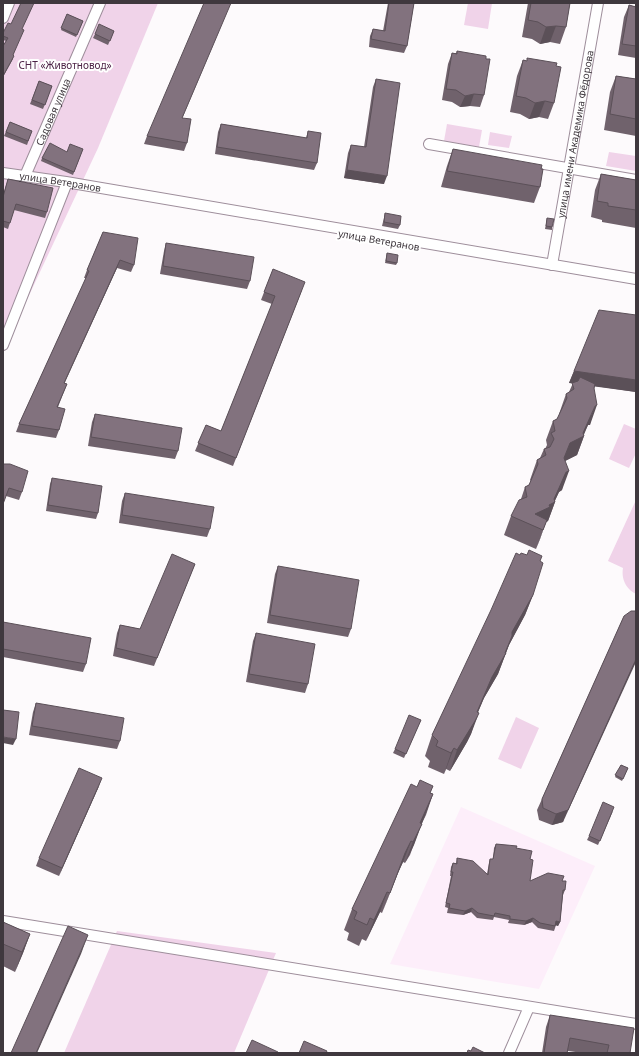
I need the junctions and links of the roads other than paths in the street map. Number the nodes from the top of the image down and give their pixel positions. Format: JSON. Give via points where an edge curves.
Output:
{"nodes":[{"id":1,"x":9,"y":3,"type":"edge"},
{"id":2,"x":100,"y":3,"type":"edge"},
{"id":3,"x":598,"y":3,"type":"edge"},
{"id":4,"x":3,"y":18,"type":"edge"},
{"id":5,"x":429,"y":144,"type":"dead end"},
{"id":6,"x":569,"y":169,"type":"junction"},
{"id":7,"x":3,"y":173,"type":"edge"},
{"id":8,"x":25,"y":176,"type":"junction"},
{"id":9,"x":636,"y":180,"type":"edge"},
{"id":10,"x":66,"y":185,"type":"junction"},
{"id":11,"x":552,"y":265,"type":"junction"},
{"id":12,"x":636,"y":279,"type":"edge"},
{"id":13,"x":636,"y":284,"type":"edge"},
{"id":14,"x":3,"y":345,"type":"edge"},
{"id":15,"x":3,"y":921,"type":"edge"},
{"id":16,"x":529,"y":1006,"type":"junction"},
{"id":17,"x":636,"y":1024,"type":"edge"},
{"id":18,"x":509,"y":1053,"type":"edge"}],
"edges":[{"from":1,"to":4,"type":"street"},
{"from":2,"to":8,"type":"street","name":"Садовая улица"},
{"from":3,"to":6,"type":"street","name":"улица имени Академика Фёдорова"},
{"from":5,"to":6,"type":"street"},
{"from":6,"to":9,"type":"street"},
{"from":6,"to":11,"type":"street","name":"улица имени Академика Фёдорова"},
{"from":7,"to":8,"type":"street"},
{"from":8,"to":10,"type":"street","name":"улица Ветеранов"},
{"from":8,"to":11,"type":"street","name":"улица Ветеранов"},
{"from":10,"to":13,"type":"street","name":"улица Ветеранов"},
{"from":10,"to":14,"type":"street"},
{"from":11,"to":12,"type":"street","name":"улица Ветеранов"},
{"from":15,"to":16,"type":"street"},
{"from":16,"to":17,"type":"street"},
{"from":16,"to":18,"type":"street"}]}
